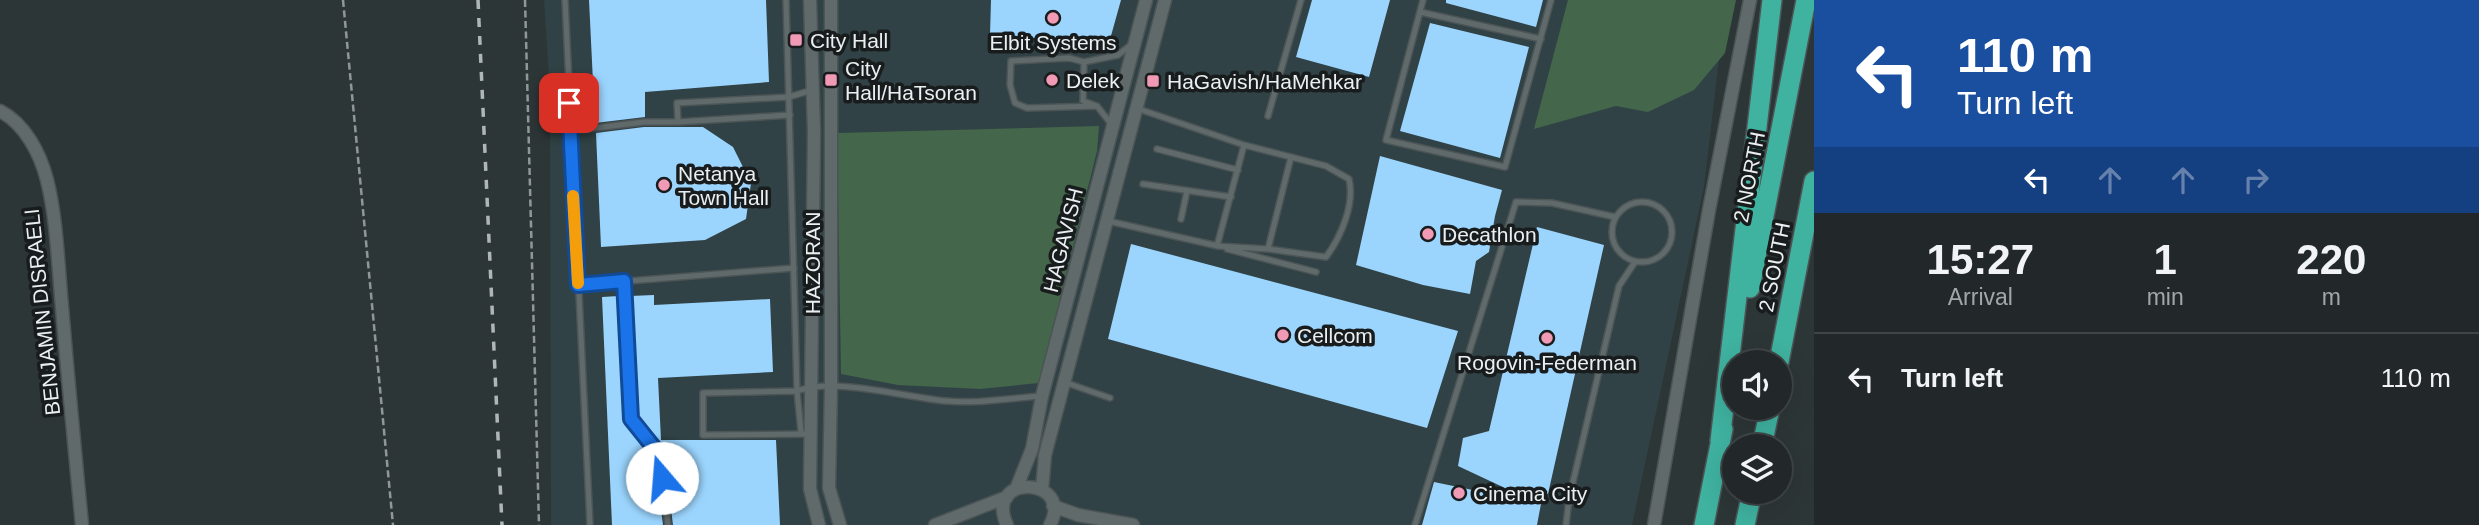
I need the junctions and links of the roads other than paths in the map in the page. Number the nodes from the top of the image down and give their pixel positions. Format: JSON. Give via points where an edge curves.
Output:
{"nodes":[{"id":1,"x":565,"y":0,"type":"edge"},
{"id":2,"x":786,"y":0,"type":"edge"},
{"id":3,"x":810,"y":0,"type":"edge"},
{"id":4,"x":831,"y":0,"type":"edge"},
{"id":5,"x":1146,"y":0,"type":"edge"},
{"id":6,"x":1165,"y":0,"type":"edge"},
{"id":7,"x":1301,"y":0,"type":"edge"},
{"id":8,"x":1423,"y":0,"type":"edge"},
{"id":9,"x":1551,"y":0,"type":"edge"},
{"id":10,"x":1750,"y":0,"type":"edge"},
{"id":11,"x":1772,"y":0,"type":"edge"},
{"id":12,"x":1806,"y":0,"type":"edge"},
{"id":13,"x":1420,"y":12,"type":"junction"},
{"id":14,"x":1541,"y":39,"type":"junction"},
{"id":15,"x":1134,"y":44,"type":"junction"},
{"id":16,"x":1083,"y":62,"type":"junction"},
{"id":17,"x":812,"y":90,"type":"junction"},
{"id":18,"x":789,"y":97,"type":"junction"},
{"id":19,"x":1097,"y":106,"type":"junction"},
{"id":20,"x":1136,"y":108,"type":"junction"},
{"id":21,"x":0,"y":111,"type":"edge"},
{"id":22,"x":790,"y":115,"type":"junction"},
{"id":23,"x":1268,"y":116,"type":"dead end"},
{"id":24,"x":678,"y":122,"type":"junction"},
{"id":25,"x":1112,"y":125,"type":"junction"},
{"id":26,"x":570,"y":131,"type":"junction"},
{"id":27,"x":1244,"y":145,"type":"junction"},
{"id":28,"x":1157,"y":149,"type":"dead end"},
{"id":29,"x":1291,"y":157,"type":"junction"},
{"id":30,"x":1238,"y":170,"type":"junction"},
{"id":31,"x":1814,"y":181,"type":"edge"},
{"id":32,"x":1143,"y":184,"type":"dead end"},
{"id":33,"x":1187,"y":191,"type":"junction"},
{"id":34,"x":1231,"y":197,"type":"junction"},
{"id":35,"x":1615,"y":218,"type":"junction"},
{"id":36,"x":1181,"y":219,"type":"dead end"},
{"id":37,"x":1106,"y":221,"type":"junction"},
{"id":38,"x":1814,"y":232,"type":"edge"},
{"id":39,"x":1217,"y":246,"type":"junction"},
{"id":40,"x":1268,"y":249,"type":"junction"},
{"id":41,"x":1635,"y":262,"type":"junction"},
{"id":42,"x":794,"y":268,"type":"junction"},
{"id":43,"x":1316,"y":272,"type":"dead end"},
{"id":44,"x":624,"y":281,"type":"junction"},
{"id":45,"x":578,"y":285,"type":"junction"},
{"id":46,"x":1738,"y":350,"type":"edge"},
{"id":47,"x":1782,"y":350,"type":"edge"},
{"id":48,"x":1782,"y":350,"type":"edge"},
{"id":49,"x":1063,"y":382,"type":"junction"},
{"id":50,"x":831,"y":387,"type":"junction"},
{"id":51,"x":804,"y":389,"type":"junction"},
{"id":52,"x":1042,"y":396,"type":"junction"},
{"id":53,"x":1110,"y":398,"type":"dead end"},
{"id":54,"x":1724,"y":420,"type":"edge"},
{"id":55,"x":806,"y":433,"type":"junction"},
{"id":56,"x":1720,"y":441,"type":"junction"},
{"id":57,"x":1042,"y":490,"type":"junction"},
{"id":58,"x":1012,"y":493,"type":"junction"},
{"id":59,"x":1749,"y":504,"type":"edge"},
{"id":60,"x":1054,"y":506,"type":"junction"},
{"id":61,"x":82,"y":525,"type":"edge"},
{"id":62,"x":590,"y":525,"type":"edge"},
{"id":63,"x":668,"y":525,"type":"edge"},
{"id":64,"x":819,"y":525,"type":"edge"},
{"id":65,"x":840,"y":525,"type":"edge"},
{"id":66,"x":935,"y":525,"type":"edge"},
{"id":67,"x":1007,"y":525,"type":"edge"},
{"id":68,"x":1050,"y":525,"type":"edge"},
{"id":69,"x":1133,"y":525,"type":"edge"},
{"id":70,"x":1415,"y":525,"type":"edge"},
{"id":71,"x":1566,"y":525,"type":"edge"},
{"id":72,"x":1654,"y":525,"type":"edge"},
{"id":73,"x":1704,"y":525,"type":"edge"},
{"id":74,"x":1745,"y":525,"type":"edge"}],
"edges":[{"from":1,"to":26,"type":"lane"},
{"from":2,"to":18,"type":"lane"},
{"from":3,"to":17,"type":"street","name":"HAZORAN"},
{"from":4,"to":50,"type":"street","name":"HAZORAN"},
{"from":5,"to":15,"type":"street","name":"HAGAVISH"},
{"from":6,"to":20,"type":"street","name":"HAGAVISH"},
{"from":7,"to":23,"type":"lane"},
{"from":8,"to":13,"type":"lane"},
{"from":9,"to":14,"type":"lane"},
{"from":10,"to":72,"type":"street"},
{"from":11,"to":56,"type":"highway"},
{"from":12,"to":46,"type":"highway","name":"2 NORTH"},
{"from":13,"to":14,"type":"lane"},
{"from":13,"to":14,"type":"lane","via":[[1386,140],[1505,167]]},
{"from":15,"to":16,"type":"lane","via":[[1118,55]]},
{"from":15,"to":25,"type":"street","name":"HAGAVISH"},
{"from":16,"to":19,"type":"lane","via":[[1083,101]]},
{"from":16,"to":19,"type":"lane","via":[[1069,58],[1011,61],[1014,103],[1027,108]]},
{"from":17,"to":18,"type":"lane"},
{"from":17,"to":51,"type":"street","name":"HAZORAN"},
{"from":18,"to":22,"type":"lane"},
{"from":18,"to":24,"type":"lane","via":[[677,103]]},
{"from":19,"to":25,"type":"lane"},
{"from":20,"to":27,"type":"lane"},
{"from":20,"to":37,"type":"street","name":"HAGAVISH"},
{"from":21,"to":61,"type":"street","name":"BENJAMIN DISRAELI","via":[[26,134],[47,181]]},
{"from":22,"to":24,"type":"lane"},
{"from":22,"to":42,"type":"lane"},
{"from":24,"to":26,"type":"lane"},
{"from":25,"to":52,"type":"street","name":"HAGAVISH"},
{"from":26,"to":45,"type":"lane"},
{"from":27,"to":29,"type":"lane"},
{"from":27,"to":30,"type":"lane"},
{"from":28,"to":30,"type":"lane"},
{"from":29,"to":40,"type":"lane"},
{"from":29,"to":40,"type":"lane","via":[[1326,166],[1349,179],[1352,192],[1337,243],[1326,257]]},
{"from":30,"to":34,"type":"lane"},
{"from":31,"to":47,"type":"highway","name":"2 SOUTH"},
{"from":32,"to":33,"type":"lane"},
{"from":33,"to":34,"type":"lane"},
{"from":33,"to":36,"type":"lane"},
{"from":34,"to":39,"type":"lane"},
{"from":35,"to":41,"type":"lane","via":[[1614,245]]},
{"from":35,"to":41,"type":"lane","via":[[1621,209],[1640,202],[1667,215],[1670,244],[1656,259]]},
{"from":35,"to":70,"type":"lane","via":[[1552,203],[1516,202]]},
{"from":37,"to":39,"type":"lane"},
{"from":37,"to":49,"type":"street","name":"HAGAVISH"},
{"from":38,"to":48,"type":"highway"},
{"from":39,"to":40,"type":"lane"},
{"from":39,"to":43,"type":"lane"},
{"from":41,"to":71,"type":"lane","via":[[1619,286]]},
{"from":42,"to":44,"type":"lane"},
{"from":42,"to":51,"type":"lane"},
{"from":44,"to":45,"type":"lane"},
{"from":44,"to":63,"type":"lane","via":[[631,419],[659,454]]},
{"from":45,"to":62,"type":"lane"},
{"from":49,"to":53,"type":"lane"},
{"from":49,"to":57,"type":"street","name":"HAGAVISH","via":[[1045,455]]},
{"from":50,"to":51,"type":"lane"},
{"from":50,"to":52,"type":"lane","via":[[947,401]]},
{"from":50,"to":65,"type":"street","name":"HAZORAN","via":[[829,488]]},
{"from":51,"to":55,"type":"street","name":"HAZORAN"},
{"from":51,"to":55,"type":"lane","via":[[703,393],[703,435]]},
{"from":52,"to":58,"type":"street","name":"HAGAVISH","via":[[1032,449]]},
{"from":54,"to":56,"type":"highway"},
{"from":55,"to":64,"type":"street","name":"HAZORAN","via":[[810,489]]},
{"from":56,"to":73,"type":"highway"},
{"from":57,"to":58,"type":"street","via":[[1029,486]]},
{"from":57,"to":60,"type":"street"},
{"from":58,"to":66,"type":"street"},
{"from":58,"to":67,"type":"street","via":[[1003,511]]},
{"from":59,"to":74,"type":"highway"},
{"from":60,"to":68,"type":"street"},
{"from":60,"to":69,"type":"street"}]}
